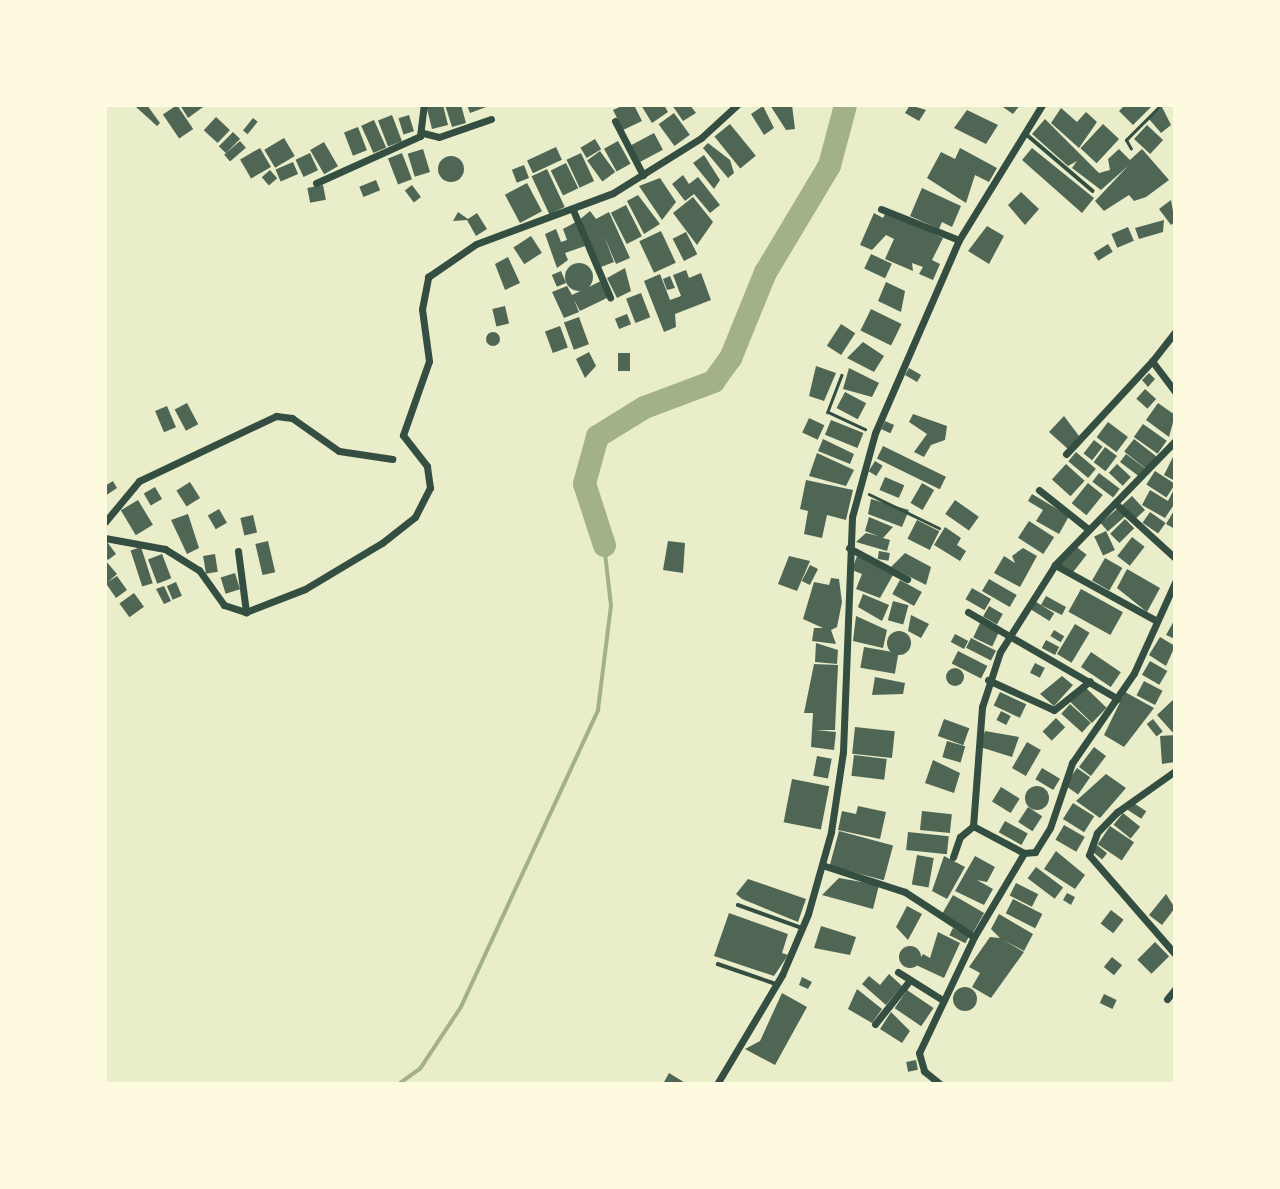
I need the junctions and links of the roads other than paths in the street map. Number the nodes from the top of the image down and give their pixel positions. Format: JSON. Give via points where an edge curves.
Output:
{"nodes":[{"id":1,"x":424,"y":105,"type":"edge"},
{"id":2,"x":737,"y":105,"type":"edge"},
{"id":3,"x":1042,"y":105,"type":"edge"},
{"id":4,"x":491,"y":119,"type":"dead end"},
{"id":5,"x":615,"y":121,"type":"dead end"},
{"id":6,"x":1024,"y":132,"type":"junction"},
{"id":7,"x":423,"y":133,"type":"junction"},
{"id":8,"x":643,"y":175,"type":"junction"},
{"id":9,"x":316,"y":183,"type":"dead end"},
{"id":10,"x":1093,"y":191,"type":"dead end"},
{"id":11,"x":573,"y":209,"type":"junction"},
{"id":12,"x":881,"y":209,"type":"dead end"},
{"id":13,"x":959,"y":240,"type":"junction"},
{"id":14,"x":610,"y":297,"type":"dead end"},
{"id":15,"x":1175,"y":332,"type":"edge"},
{"id":16,"x":1152,"y":361,"type":"junction"},
{"id":17,"x":1175,"y":392,"type":"edge"},
{"id":18,"x":1175,"y":441,"type":"edge"},
{"id":19,"x":1066,"y":454,"type":"dead end"},
{"id":20,"x":392,"y":459,"type":"dead end"},
{"id":21,"x":1039,"y":490,"type":"dead end"},
{"id":22,"x":1115,"y":503,"type":"junction"},
{"id":23,"x":105,"y":522,"type":"edge"},
{"id":24,"x":1087,"y":528,"type":"junction"},
{"id":25,"x":105,"y":538,"type":"edge"},
{"id":26,"x":849,"y":548,"type":"junction"},
{"id":27,"x":238,"y":551,"type":"dead end"},
{"id":28,"x":1175,"y":558,"type":"edge"},
{"id":29,"x":1055,"y":565,"type":"junction"},
{"id":30,"x":907,"y":579,"type":"dead end"},
{"id":31,"x":1175,"y":582,"type":"edge"},
{"id":32,"x":246,"y":612,"type":"junction"},
{"id":33,"x":968,"y":612,"type":"dead end"},
{"id":34,"x":1155,"y":620,"type":"junction"},
{"id":35,"x":1009,"y":637,"type":"junction"},
{"id":36,"x":988,"y":680,"type":"junction"},
{"id":37,"x":1090,"y":681,"type":"junction"},
{"id":38,"x":1118,"y":699,"type":"junction"},
{"id":39,"x":1175,"y":771,"type":"edge"},
{"id":40,"x":973,"y":826,"type":"junction"},
{"id":41,"x":1024,"y":853,"type":"junction"},
{"id":42,"x":953,"y":857,"type":"dead end"},
{"id":43,"x":822,"y":865,"type":"junction"},
{"id":44,"x":738,"y":905,"type":"dead end"},
{"id":45,"x":803,"y":928,"type":"junction"},
{"id":46,"x":974,"y":937,"type":"junction"},
{"id":47,"x":1175,"y":954,"type":"edge"},
{"id":48,"x":718,"y":964,"type":"dead end"},
{"id":49,"x":898,"y":972,"type":"dead end"},
{"id":50,"x":910,"y":980,"type":"junction"},
{"id":51,"x":776,"y":984,"type":"junction"},
{"id":52,"x":1175,"y":989,"type":"edge"},
{"id":53,"x":941,"y":999,"type":"junction"},
{"id":54,"x":1167,"y":999,"type":"dead end"},
{"id":55,"x":875,"y":1024,"type":"dead end"},
{"id":56,"x":717,"y":1084,"type":"edge"},
{"id":57,"x":940,"y":1084,"type":"edge"}],
"edges":[{"from":1,"to":7,"type":"street"},
{"from":2,"to":8,"type":"street","via":[[701,138]]},
{"from":3,"to":6,"type":"street"},
{"from":4,"to":7,"type":"street","via":[[439,137]]},
{"from":5,"to":8,"type":"street"},
{"from":6,"to":10,"type":"lane"},
{"from":6,"to":13,"type":"street"},
{"from":7,"to":9,"type":"street"},
{"from":8,"to":11,"type":"street"},
{"from":11,"to":14,"type":"street"},
{"from":11,"to":32,"type":"street","via":[[475,244],[428,277],[422,309],[429,360],[403,435],[427,466],[430,488],[415,517],[305,589]]},
{"from":12,"to":13,"type":"street"},
{"from":13,"to":26,"type":"street","via":[[875,433]]},
{"from":15,"to":16,"type":"street"},
{"from":16,"to":17,"type":"street"},
{"from":16,"to":19,"type":"street"},
{"from":18,"to":22,"type":"street"},
{"from":20,"to":23,"type":"street","via":[[349,454],[292,418],[276,416],[139,481]]},
{"from":21,"to":24,"type":"street"},
{"from":22,"to":24,"type":"street"},
{"from":22,"to":28,"type":"street"},
{"from":24,"to":29,"type":"street"},
{"from":25,"to":32,"type":"street","via":[[165,549],[199,570],[224,605]]},
{"from":26,"to":30,"type":"street"},
{"from":26,"to":43,"type":"street","via":[[843,752]]},
{"from":27,"to":32,"type":"street"},
{"from":29,"to":34,"type":"street"},
{"from":29,"to":35,"type":"street"},
{"from":31,"to":34,"type":"street"},
{"from":33,"to":35,"type":"street"},
{"from":34,"to":38,"type":"street"},
{"from":35,"to":36,"type":"street"},
{"from":35,"to":37,"type":"street"},
{"from":36,"to":37,"type":"street","via":[[1054,710]]},
{"from":36,"to":40,"type":"street","via":[[977,740]]},
{"from":37,"to":38,"type":"street"},
{"from":38,"to":41,"type":"street","via":[[1072,763],[1041,844]]},
{"from":39,"to":47,"type":"street","via":[[1097,832],[1089,855]]},
{"from":40,"to":41,"type":"street"},
{"from":40,"to":42,"type":"street","via":[[960,836]]},
{"from":41,"to":46,"type":"street"},
{"from":43,"to":45,"type":"street"},
{"from":43,"to":46,"type":"street","via":[[905,892]]},
{"from":44,"to":45,"type":"lane"},
{"from":45,"to":51,"type":"street"},
{"from":46,"to":53,"type":"street"},
{"from":48,"to":51,"type":"lane"},
{"from":49,"to":50,"type":"street"},
{"from":50,"to":53,"type":"street"},
{"from":50,"to":55,"type":"street"},
{"from":51,"to":56,"type":"street"},
{"from":52,"to":54,"type":"street"},
{"from":53,"to":57,"type":"street","via":[[919,1053],[924,1071]]}]}
